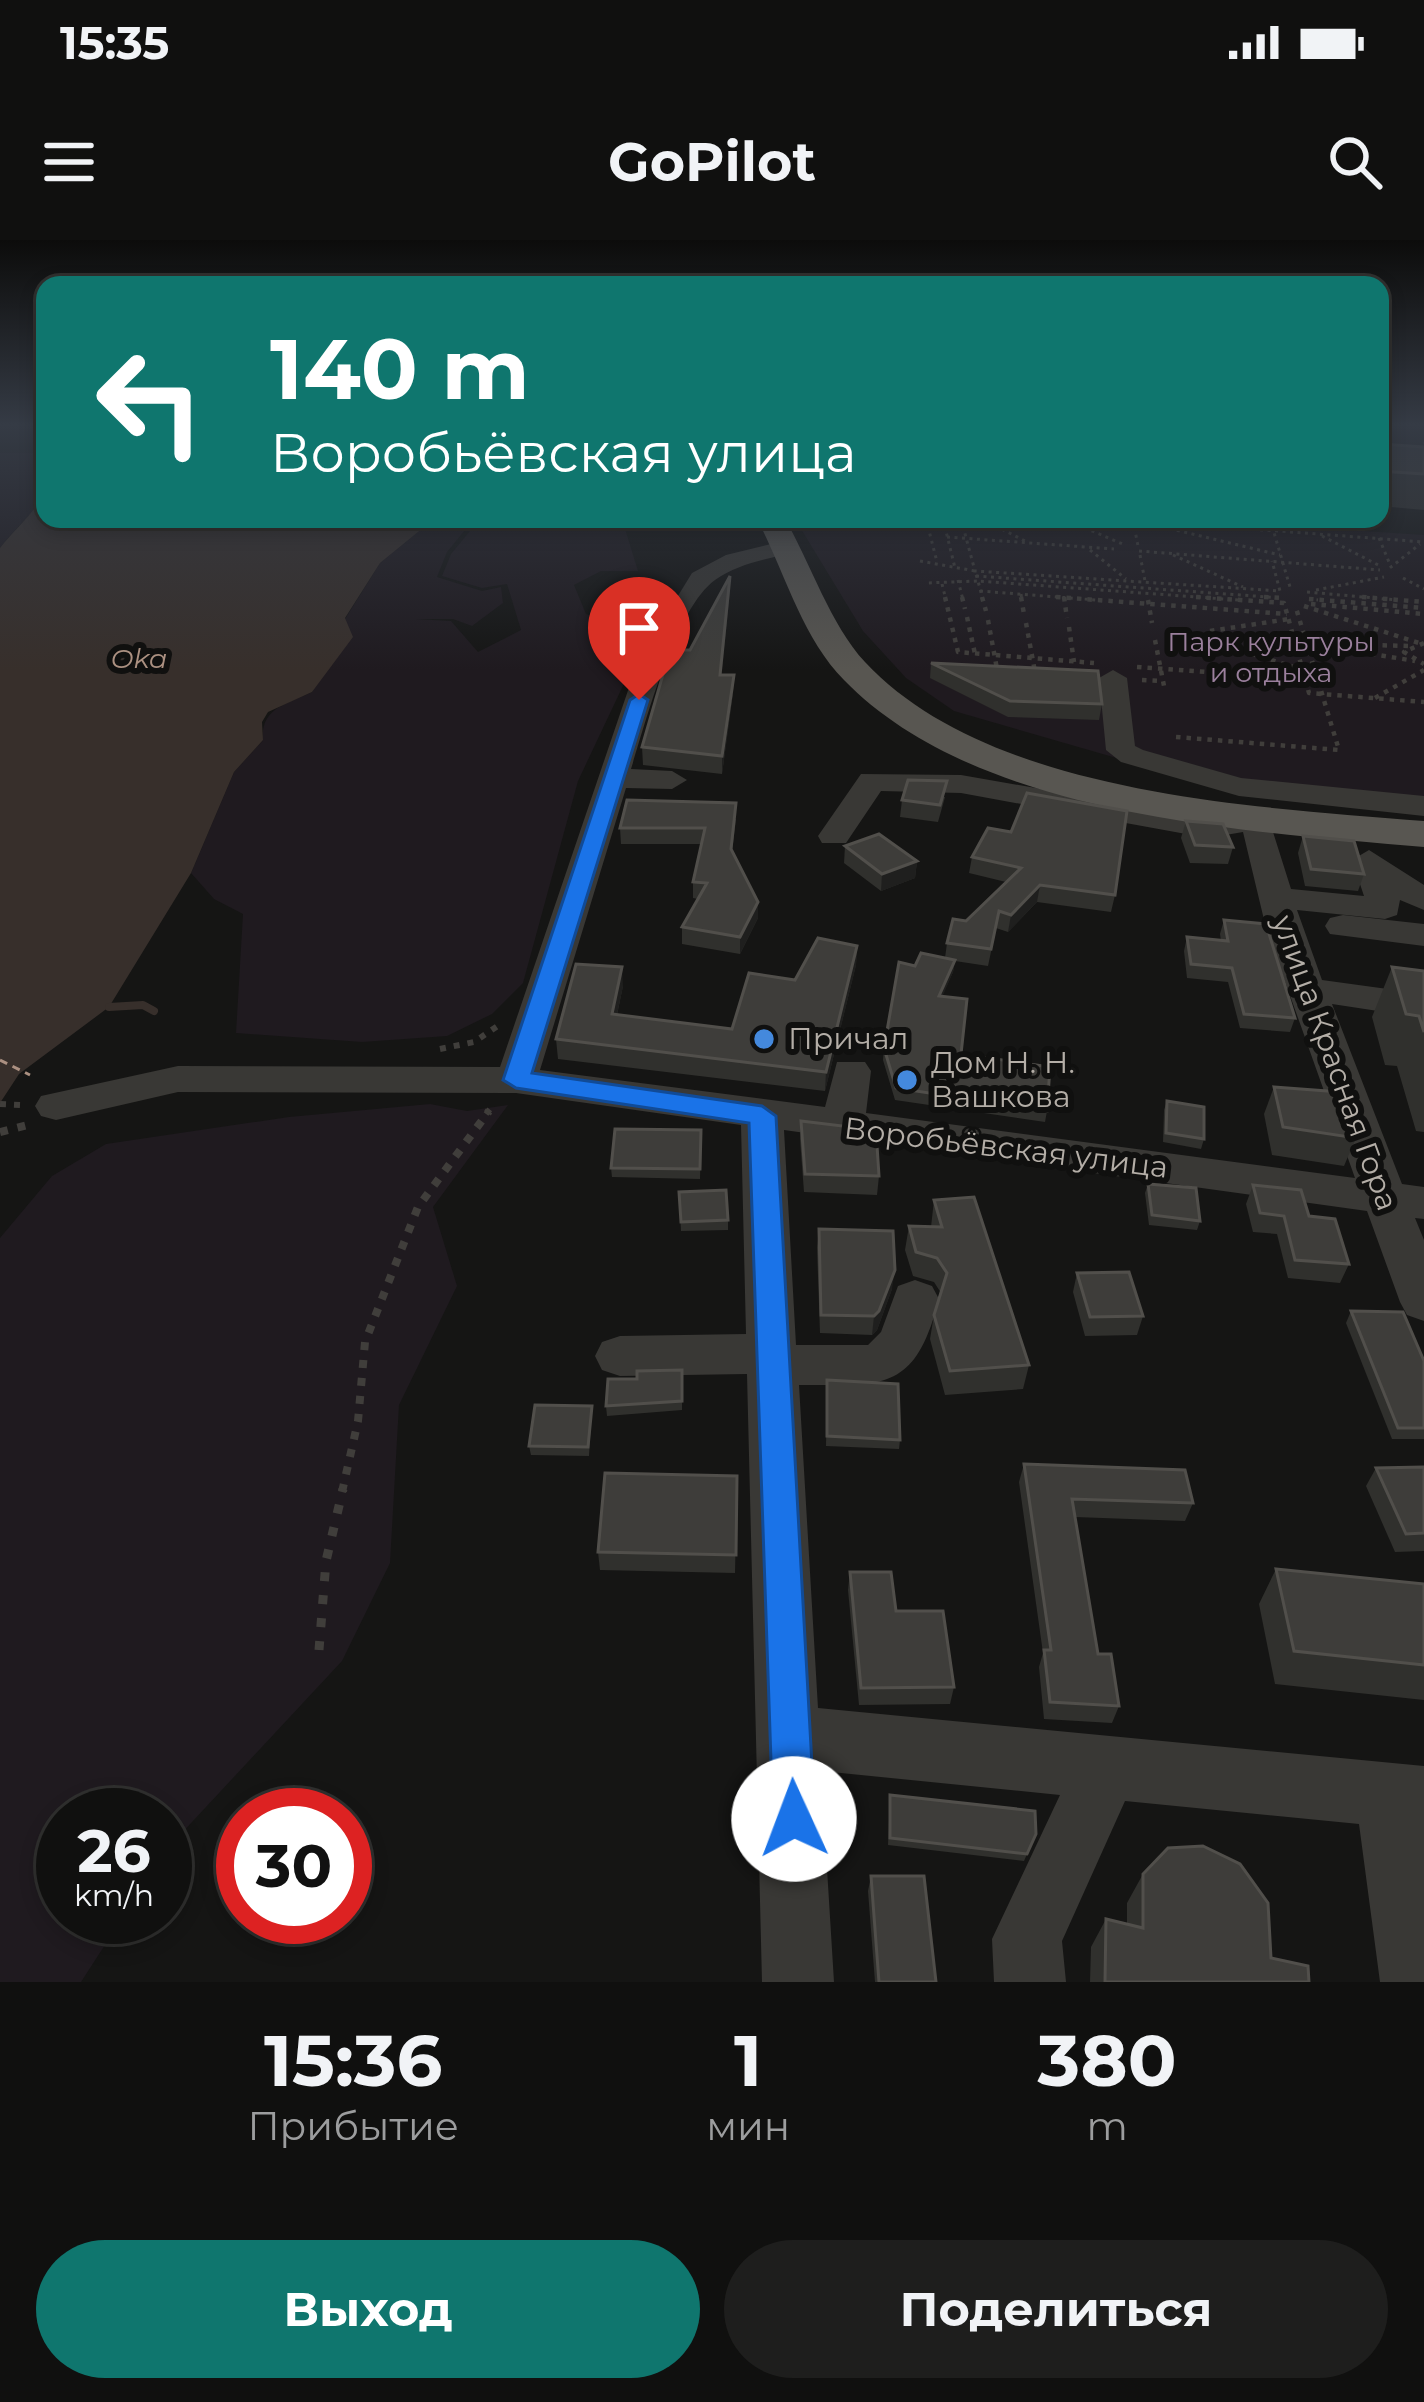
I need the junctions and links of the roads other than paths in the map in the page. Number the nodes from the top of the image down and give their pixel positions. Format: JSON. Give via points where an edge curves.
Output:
{"nodes":[{"id":1,"x":786,"y":545,"type":"edge"},
{"id":2,"x":1113,"y":678,"type":"road end"},
{"id":3,"x":614,"y":778,"type":"junction"},
{"id":4,"x":671,"y":780,"type":"dead end"},
{"id":5,"x":1424,"y":806,"type":"edge"},
{"id":6,"x":1256,"y":820,"type":"junction"},
{"id":7,"x":1359,"y":829,"type":"junction"},
{"id":8,"x":1424,"y":834,"type":"edge"},
{"id":9,"x":834,"y":836,"type":"dead end"},
{"id":10,"x":1372,"y":869,"type":"junction"},
{"id":11,"x":1424,"y":900,"type":"edge"},
{"id":12,"x":1279,"y":909,"type":"junction"},
{"id":13,"x":1424,"y":935,"type":"edge"},
{"id":14,"x":1306,"y":989,"type":"junction"},
{"id":15,"x":1424,"y":1006,"type":"edge"},
{"id":16,"x":851,"y":1071,"type":"dead end"},
{"id":17,"x":516,"y":1080,"type":"junction"},
{"id":18,"x":56,"y":1106,"type":"dead end"},
{"id":19,"x":762,"y":1116,"type":"junction"},
{"id":20,"x":844,"y":1126,"type":"junction"},
{"id":21,"x":1403,"y":1200,"type":"edge"},
{"id":22,"x":915,"y":1299,"type":"dead end"},
{"id":23,"x":1424,"y":1302,"type":"edge"},
{"id":24,"x":620,"y":1356,"type":"dead end"},
{"id":25,"x":774,"y":1359,"type":"junction"},
{"id":26,"x":792,"y":1738,"type":"junction"},
{"id":27,"x":1105,"y":1772,"type":"junction"},
{"id":28,"x":1406,"y":1796,"type":"edge"},
{"id":29,"x":798,"y":1982,"type":"edge"},
{"id":30,"x":1030,"y":1982,"type":"edge"},
{"id":31,"x":1416,"y":1982,"type":"edge"}],
"edges":[{"from":1,"to":3,"type":"street","via":[[701,578],[651,661]]},
{"from":1,"to":6,"type":"main road","via":[[851,669],[936,732],[1056,777]]},
{"from":2,"to":5,"type":"street","via":[[1121,750],[1132,756],[1240,787]]},
{"from":3,"to":4,"type":"street"},
{"from":3,"to":17,"type":"street"},
{"from":6,"to":7,"type":"main road"},
{"from":6,"to":9,"type":"street","via":[[1208,828],[961,784],[872,781]]},
{"from":6,"to":12,"type":"street","name":"улица Красная Гора"},
{"from":7,"to":8,"type":"main road"},
{"from":7,"to":10,"type":"street"},
{"from":10,"to":11,"type":"street"},
{"from":10,"to":12,"type":"street","via":[[1385,908]]},
{"from":12,"to":13,"type":"street"},
{"from":12,"to":14,"type":"street","name":"улица Красная Гора"},
{"from":14,"to":15,"type":"street"},
{"from":14,"to":21,"type":"street","name":"улица Красная Гора"},
{"from":16,"to":20,"type":"street"},
{"from":17,"to":18,"type":"street","name":"Воробьёвская улица","via":[[178,1079]]},
{"from":17,"to":19,"type":"street","name":"Воробьёвская улица"},
{"from":19,"to":20,"type":"street","name":"Воробьёвская улица"},
{"from":19,"to":25,"type":"street"},
{"from":20,"to":21,"type":"street","name":"Воробьёвская улица"},
{"from":21,"to":23,"type":"street","name":"улица Красная Гора"},
{"from":22,"to":25,"type":"street","via":[[903,1342],[880,1365]]},
{"from":24,"to":25,"type":"street"},
{"from":25,"to":26,"type":"street"},
{"from":26,"to":27,"type":"street"},
{"from":26,"to":29,"type":"street"},
{"from":27,"to":28,"type":"street"},
{"from":27,"to":30,"type":"street","via":[[1027,1939]]},
{"from":28,"to":31,"type":"street"}]}
